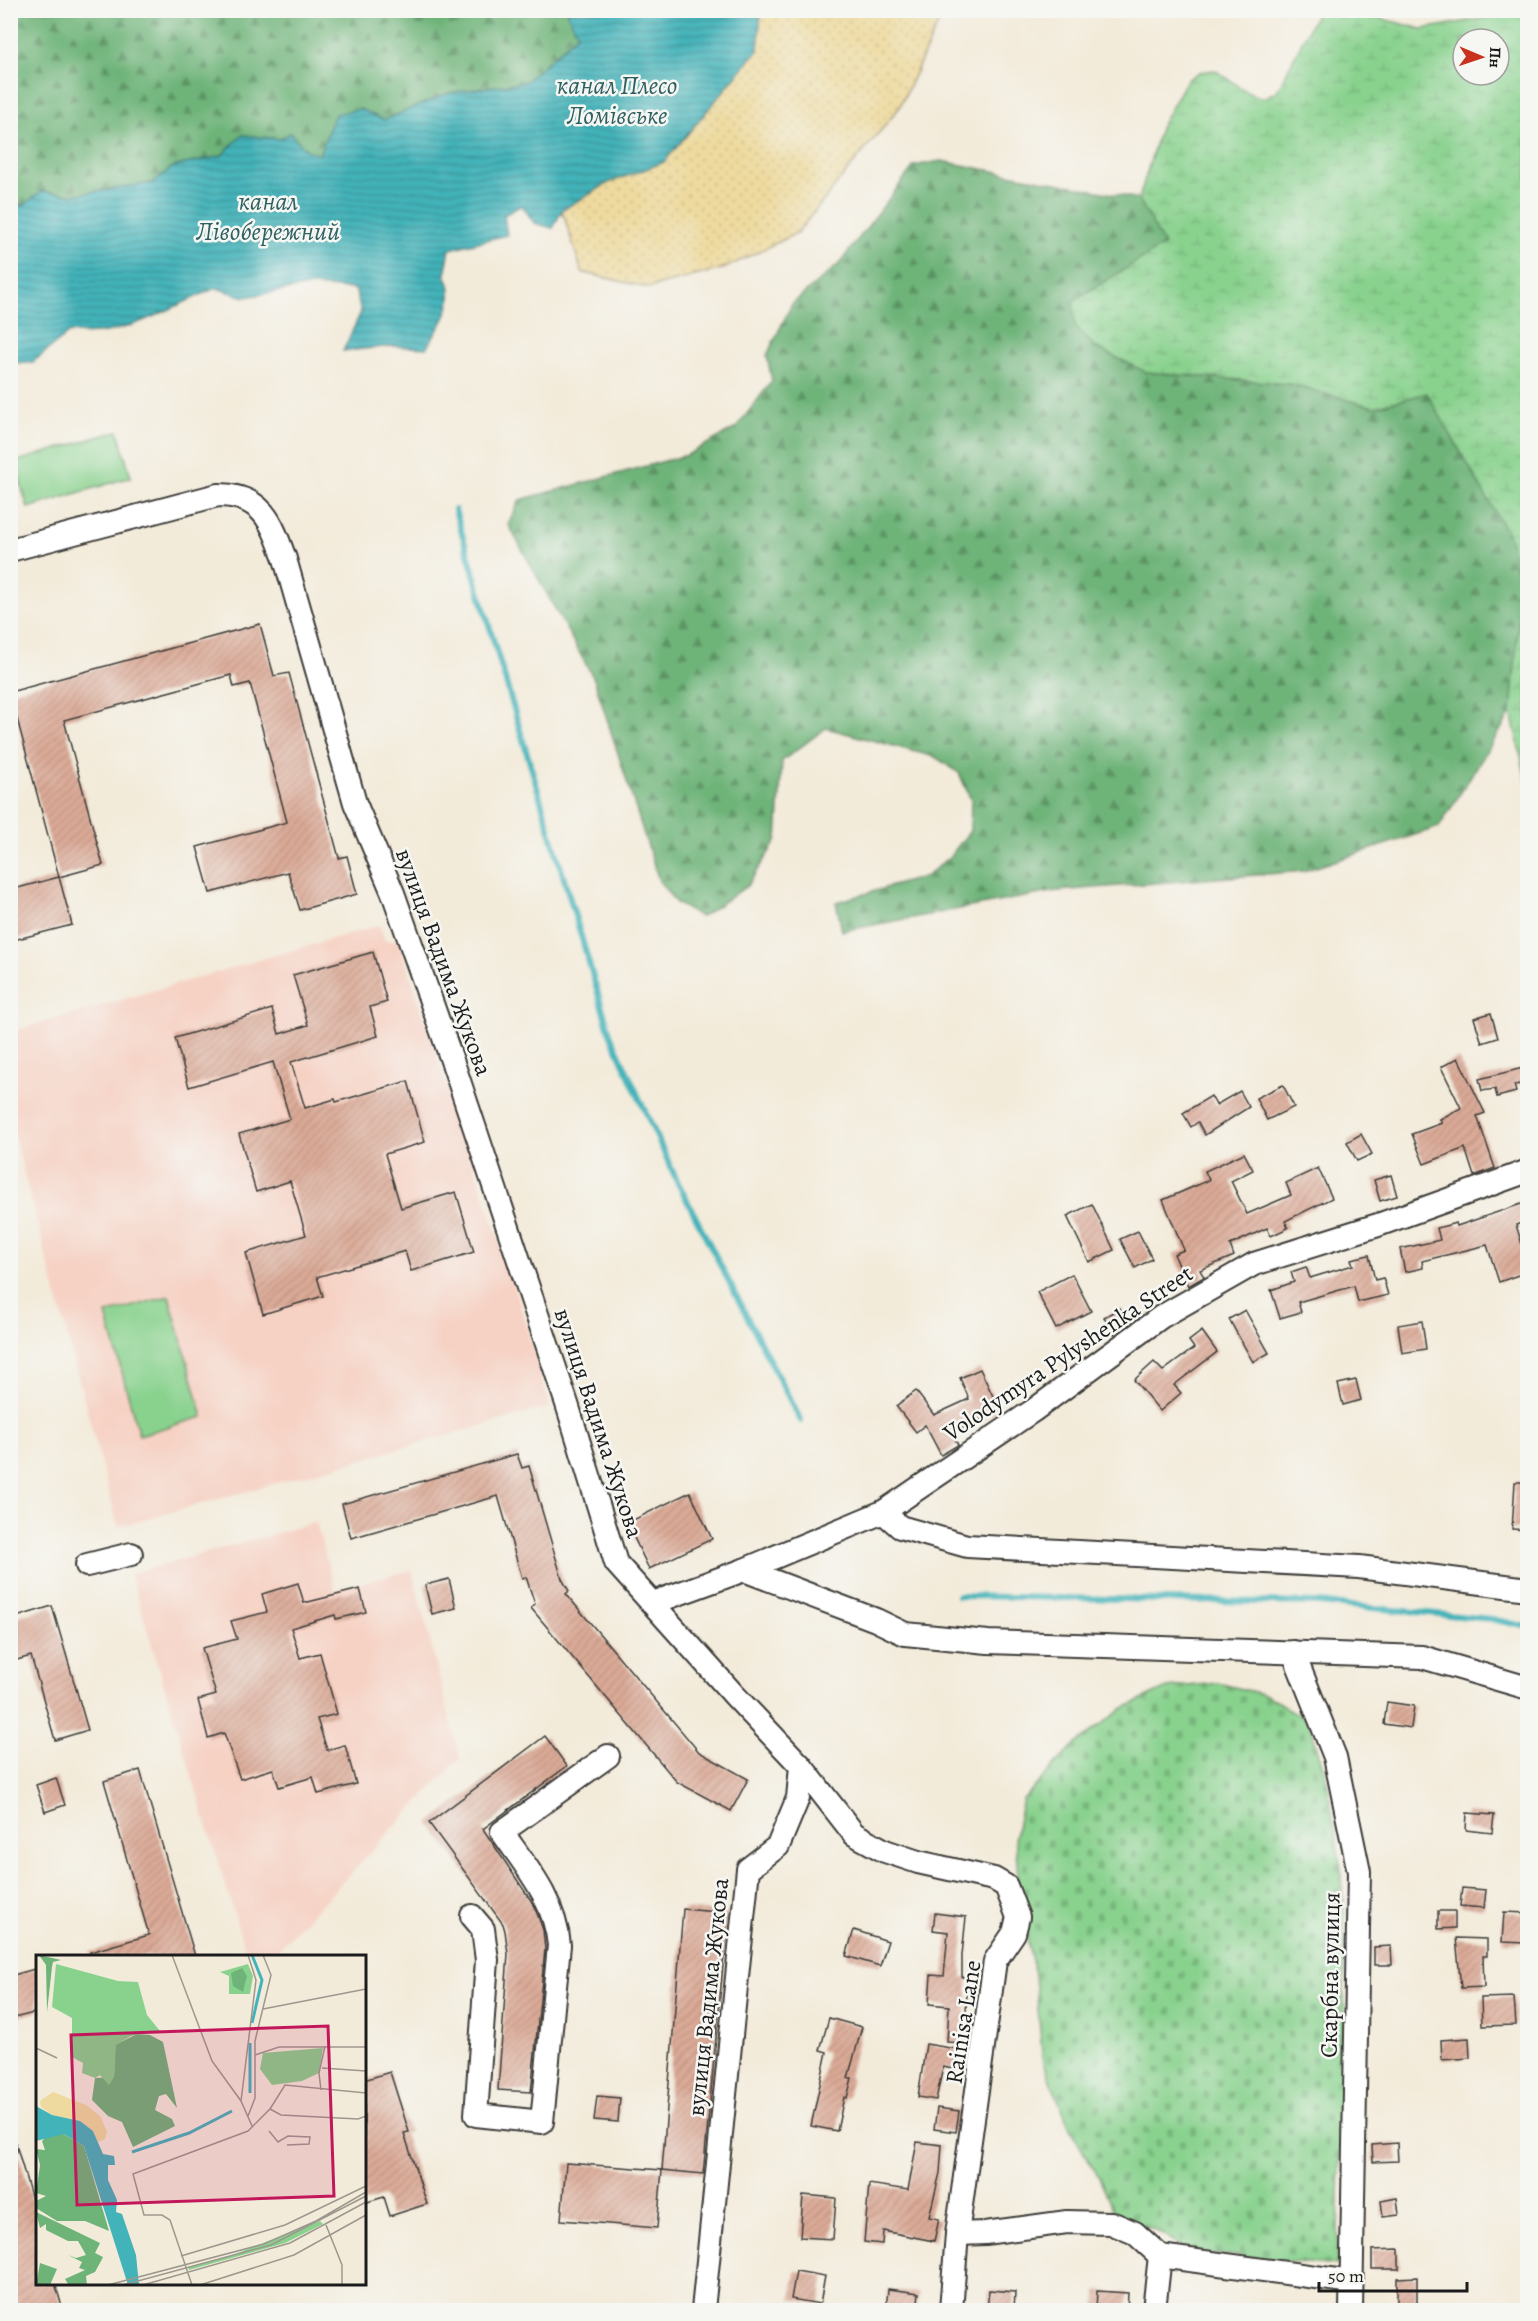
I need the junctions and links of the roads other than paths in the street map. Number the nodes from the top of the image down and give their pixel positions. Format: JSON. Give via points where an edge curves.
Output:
{"nodes":[{"id":1,"x":10,"y":550,"type":"edge"},
{"id":2,"x":1527,"y":1171,"type":"edge"},
{"id":3,"x":883,"y":1512,"type":"junction"},
{"id":4,"x":131,"y":1554,"type":"dead end"},
{"id":5,"x":87,"y":1565,"type":"dead end"},
{"id":6,"x":744,"y":1570,"type":"junction"},
{"id":7,"x":1527,"y":1589,"type":"edge"},
{"id":8,"x":653,"y":1603,"type":"junction"},
{"id":9,"x":1293,"y":1652,"type":"junction"},
{"id":10,"x":1527,"y":1688,"type":"edge"},
{"id":11,"x":608,"y":1756,"type":"dead end"},
{"id":12,"x":801,"y":1766,"type":"junction"},
{"id":13,"x":472,"y":1916,"type":"dead end"},
{"id":14,"x":957,"y":2234,"type":"junction"},
{"id":15,"x":1160,"y":2256,"type":"junction"},
{"id":16,"x":1352,"y":2282,"type":"junction"},
{"id":17,"x":703,"y":2310,"type":"edge"},
{"id":18,"x":951,"y":2310,"type":"edge"},
{"id":19,"x":1154,"y":2310,"type":"edge"},
{"id":20,"x":1351,"y":2310,"type":"edge"}],
"edges":[{"from":1,"to":8,"type":"street","name":"вулиця Вадима Жукова","via":[[218,495],[247,499],[272,524],[355,803],[393,893],[455,1069],[616,1563]]},
{"from":2,"to":3,"type":"street","name":"Volodymyra Pylyshenka Street","via":[[1378,1225],[1254,1264],[1161,1317],[1034,1410]]},
{"from":3,"to":6,"type":"street","name":"Volodymyra Pylyshenka Street"},
{"from":3,"to":7,"type":"street","via":[[900,1527],[967,1546],[1359,1567]]},
{"from":4,"to":5,"type":"street"},
{"from":6,"to":8,"type":"street","name":"Volodymyra Pylyshenka Street"},
{"from":6,"to":9,"type":"street","via":[[905,1634],[988,1642]]},
{"from":8,"to":12,"type":"street","name":"вулиця Вадима Жукова"},
{"from":9,"to":10,"type":"street","via":[[1422,1657]]},
{"from":9,"to":16,"type":"street","name":"Скарбна вулиця","via":[[1335,1757],[1359,1872]]},
{"from":11,"to":13,"type":"street","via":[[502,1832],[546,1894],[557,1924],[559,1945],[542,2122],[476,2115],[487,1960],[483,1929]]},
{"from":12,"to":14,"type":"street","name":"Rainisa Lane","via":[[854,1834],[885,1851],[918,1862],[994,1879],[1006,1886],[1012,1898],[1018,1917],[1014,1933],[995,1961]]},
{"from":12,"to":17,"type":"street","name":"вулиця Вадима Жукова","via":[[798,1798],[778,1846],[748,1869]]},
{"from":14,"to":15,"type":"street","via":[[1067,2222],[1111,2223],[1135,2233]]},
{"from":14,"to":18,"type":"street","name":"Rainisa Lane"},
{"from":15,"to":16,"type":"street"},
{"from":15,"to":19,"type":"street"},
{"from":16,"to":20,"type":"street","name":"Скарбна вулиця"}]}
